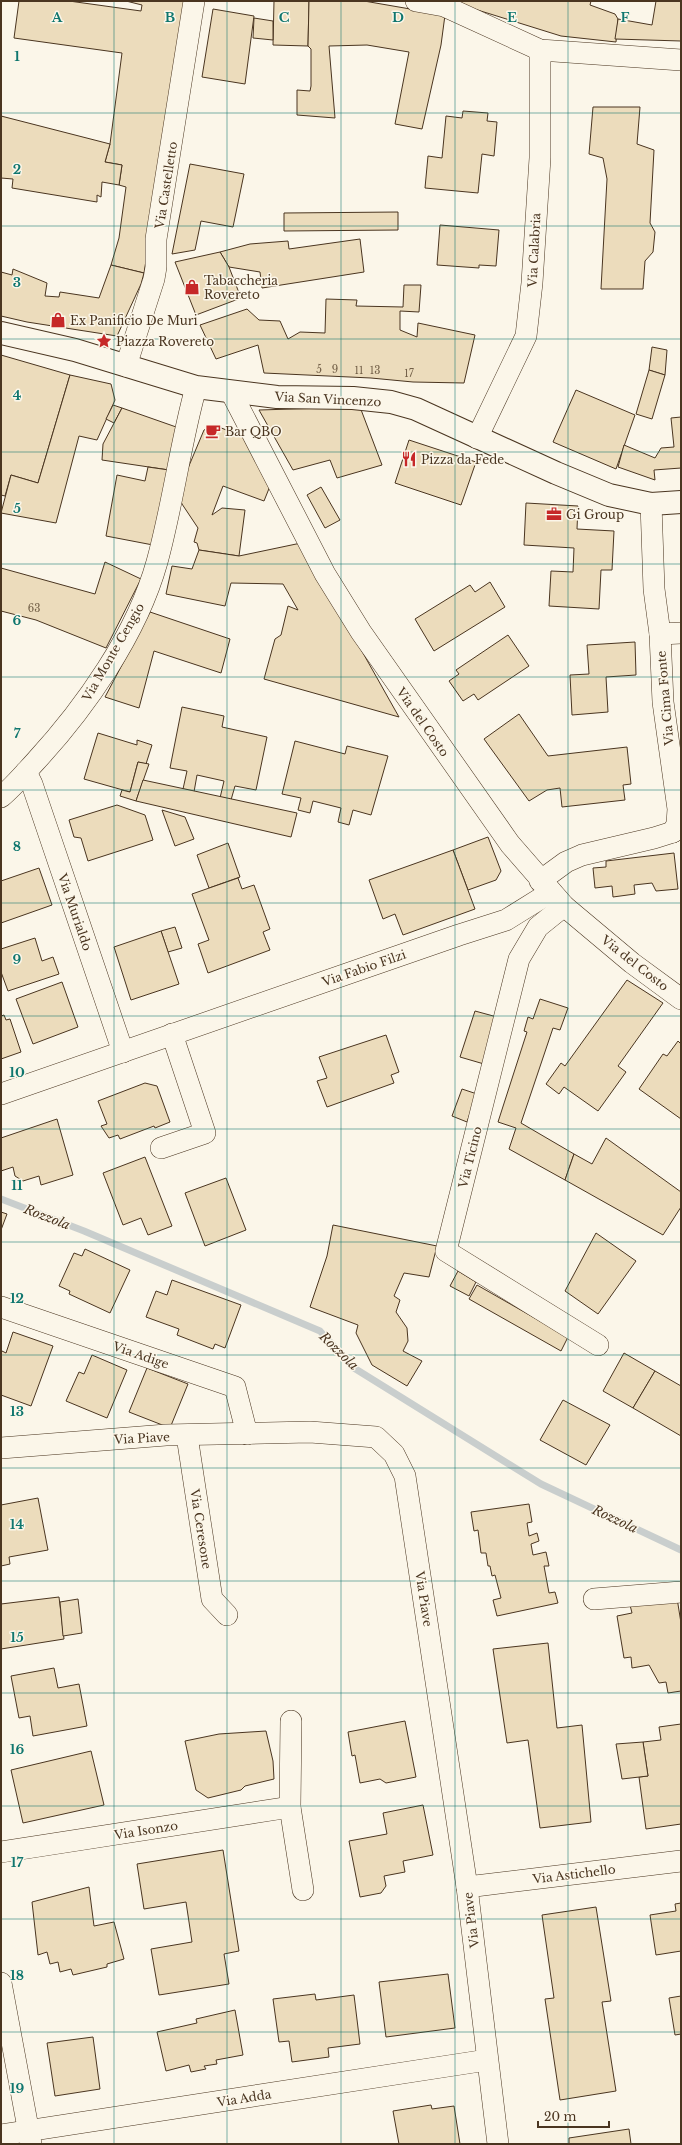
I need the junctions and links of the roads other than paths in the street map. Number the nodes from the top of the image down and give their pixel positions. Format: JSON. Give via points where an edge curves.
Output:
{"nodes":[{"id":1,"x":194,"y":1,"type":"edge"},
{"id":2,"x":416,"y":1,"type":"edge"},
{"id":3,"x":540,"y":50,"type":"junction"},
{"id":4,"x":681,"y":60,"type":"edge"},
{"id":5,"x":1,"y":333,"type":"edge"},
{"id":6,"x":126,"y":366,"type":"junction"},
{"id":7,"x":196,"y":387,"type":"junction"},
{"id":8,"x":231,"y":392,"type":"junction"},
{"id":9,"x":478,"y":438,"type":"junction"},
{"id":10,"x":681,"y":502,"type":"edge"},
{"id":11,"x":651,"y":504,"type":"junction"},
{"id":12,"x":681,"y":633,"type":"edge"},
{"id":13,"x":660,"y":634,"type":"junction"},
{"id":14,"x":26,"y":772,"type":"junction"},
{"id":15,"x":1,"y":797,"type":"edge"},
{"id":16,"x":677,"y":834,"type":"edge"},
{"id":17,"x":552,"y":893,"type":"junction"},
{"id":18,"x":681,"y":998,"type":"edge"},
{"id":19,"x":172,"y":1034,"type":"junction"},
{"id":20,"x":124,"y":1052,"type":"junction"},
{"id":21,"x":1,"y":1094,"type":"edge"},
{"id":22,"x":161,"y":1148,"type":"dead end"},
{"id":23,"x":1,"y":1307,"type":"edge"},
{"id":24,"x":598,"y":1345,"type":"dead end"},
{"id":25,"x":247,"y":1434,"type":"junction"},
{"id":26,"x":187,"y":1436,"type":"junction"},
{"id":27,"x":1,"y":1448,"type":"edge"},
{"id":28,"x":681,"y":1592,"type":"edge"},
{"id":29,"x":594,"y":1599,"type":"dead end"},
{"id":30,"x":227,"y":1615,"type":"dead end"},
{"id":31,"x":291,"y":1721,"type":"dead end"},
{"id":32,"x":290,"y":1807,"type":"junction"},
{"id":33,"x":1,"y":1852,"type":"edge"},
{"id":34,"x":681,"y":1861,"type":"edge"},
{"id":35,"x":467,"y":1887,"type":"junction"},
{"id":36,"x":303,"y":1890,"type":"dead end"},
{"id":37,"x":1,"y":1983,"type":"edge"},
{"id":38,"x":487,"y":2060,"type":"junction"},
{"id":39,"x":1,"y":2136,"type":"edge"},
{"id":40,"x":30,"y":2138,"type":"edge"},
{"id":41,"x":498,"y":2144,"type":"edge"}],
"edges":[{"from":1,"to":6,"type":"street","name":"Via Castelletto","via":[[156,239],[156,267]]},
{"from":2,"to":3,"type":"street","via":[[444,6]]},
{"from":3,"to":4,"type":"street"},
{"from":3,"to":9,"type":"street","name":"Via Calabria","via":[[540,158],[526,336]]},
{"from":5,"to":6,"type":"street","name":"Via San Vincenzo","via":[[75,350]]},
{"from":6,"to":7,"type":"street","name":"Via San Vincenzo"},
{"from":7,"to":8,"type":"street","name":"Via San Vincenzo"},
{"from":7,"to":14,"type":"street","name":"Via Monte Cengio","via":[[184,430],[157,562],[141,607],[90,697]]},
{"from":8,"to":9,"type":"street","name":"Via San Vincenzo","via":[[277,397],[353,398],[391,402],[416,409]]},
{"from":8,"to":17,"type":"street","name":"Via del Costo","via":[[325,574],[361,632],[510,844]]},
{"from":9,"to":11,"type":"street","name":"Via San Vincenzo","via":[[609,495]]},
{"from":10,"to":11,"type":"street","name":"Via San Vincenzo"},
{"from":11,"to":13,"type":"street","name":"Via Cima Fonte","via":[[654,589]]},
{"from":12,"to":13,"type":"street","name":"Via Cima Fonte"},
{"from":13,"to":16,"type":"street","name":"Via Cima Fonte","via":[[663,702],[678,808]]},
{"from":14,"to":15,"type":"street","name":"Via Monte Cengio"},
{"from":14,"to":20,"type":"street","name":"Via Murialdo"},
{"from":16,"to":17,"type":"street","via":[[582,855],[566,862]]},
{"from":17,"to":18,"type":"street","name":"Via del Costo","via":[[632,964]]},
{"from":17,"to":19,"type":"street","name":"Via Fabio Filzi","via":[[506,920]]},
{"from":17,"to":24,"type":"street","name":"Via Ticino","via":[[538,927],[519,959],[446,1251]]},
{"from":19,"to":20,"type":"street","name":"Via Fabio Filzi"},
{"from":19,"to":22,"type":"street","via":[[205,1133]]},
{"from":20,"to":21,"type":"street","name":"Via Fabio Filzi"},
{"from":23,"to":25,"type":"street","name":"Via Adige","via":[[235,1387]]},
{"from":25,"to":26,"type":"street","name":"Via Piave"},
{"from":25,"to":35,"type":"street","name":"Via Piave","via":[[310,1432],[376,1437],[394,1454],[405,1476]]},
{"from":26,"to":27,"type":"street","name":"Via Piave","via":[[166,1435]]},
{"from":26,"to":30,"type":"street","name":"Via Ceresone","via":[[212,1599]]},
{"from":28,"to":29,"type":"street"},
{"from":31,"to":32,"type":"street"},
{"from":32,"to":33,"type":"street","name":"Via Isonzo"},
{"from":32,"to":36,"type":"street"},
{"from":34,"to":35,"type":"street","name":"Via Astichello"},
{"from":35,"to":38,"type":"street","name":"Via Piave"},
{"from":37,"to":40,"type":"street"},
{"from":38,"to":40,"type":"street","name":"Via Adda"},
{"from":38,"to":41,"type":"street","name":"Via Piave"},
{"from":39,"to":40,"type":"street","name":"Via Adda"}]}
